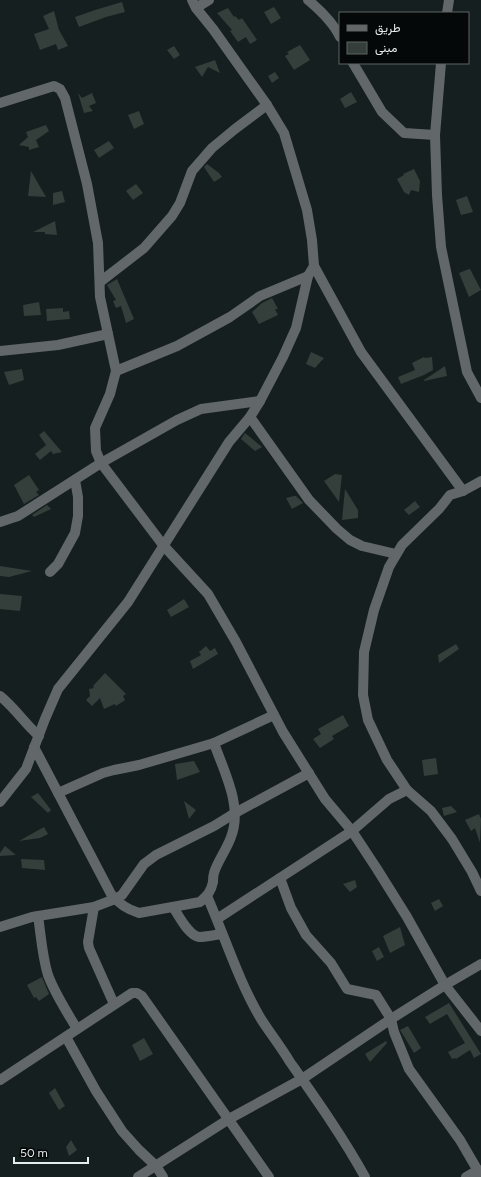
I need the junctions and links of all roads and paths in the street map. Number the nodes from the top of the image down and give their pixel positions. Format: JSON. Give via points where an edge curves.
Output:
{"nodes":[{"id":1,"x":209,"y":0,"type":"edge"},
{"id":2,"x":308,"y":0,"type":"edge"},
{"id":3,"x":449,"y":0,"type":"edge"},
{"id":4,"x":194,"y":4,"type":"edge"},
{"id":5,"x":447,"y":12,"type":"edge"},
{"id":6,"x":339,"y":35,"type":"edge"},
{"id":7,"x":354,"y":64,"type":"edge"},
{"id":8,"x":441,"y":64,"type":"edge"},
{"id":9,"x":0,"y":104,"type":"edge"},
{"id":10,"x":266,"y":105,"type":"junction"},
{"id":11,"x":435,"y":135,"type":"junction"},
{"id":12,"x":314,"y":266,"type":"junction"},
{"id":13,"x":308,"y":276,"type":"junction"},
{"id":14,"x":100,"y":282,"type":"junction"},
{"id":15,"x":108,"y":334,"type":"junction"},
{"id":16,"x":0,"y":351,"type":"edge"},
{"id":17,"x":116,"y":371,"type":"junction"},
{"id":18,"x":481,"y":398,"type":"edge"},
{"id":19,"x":260,"y":401,"type":"junction"},
{"id":20,"x":250,"y":417,"type":"junction"},
{"id":21,"x":101,"y":463,"type":"junction"},
{"id":22,"x":75,"y":480,"type":"junction"},
{"id":23,"x":481,"y":481,"type":"edge"},
{"id":24,"x":463,"y":491,"type":"junction"},
{"id":25,"x":0,"y":522,"type":"edge"},
{"id":26,"x":163,"y":545,"type":"junction"},
{"id":27,"x":396,"y":554,"type":"junction"},
{"id":28,"x":50,"y":572,"type":"dead end"},
{"id":29,"x":0,"y":696,"type":"edge"},
{"id":30,"x":274,"y":715,"type":"junction"},
{"id":31,"x":39,"y":736,"type":"junction"},
{"id":32,"x":214,"y":743,"type":"junction"},
{"id":33,"x":34,"y":747,"type":"junction"},
{"id":34,"x":309,"y":773,"type":"junction"},
{"id":35,"x":407,"y":790,"type":"junction"},
{"id":36,"x":58,"y":793,"type":"junction"},
{"id":37,"x":0,"y":802,"type":"edge"},
{"id":38,"x":234,"y":813,"type":"junction"},
{"id":39,"x":352,"y":831,"type":"junction"},
{"id":40,"x":280,"y":878,"type":"junction"},
{"id":41,"x":481,"y":891,"type":"edge"},
{"id":42,"x":207,"y":896,"type":"junction"},
{"id":43,"x":115,"y":899,"type":"junction"},
{"id":44,"x":94,"y":907,"type":"junction"},
{"id":45,"x":173,"y":907,"type":"junction"},
{"id":46,"x":38,"y":916,"type":"junction"},
{"id":47,"x":217,"y":919,"type":"junction"},
{"id":48,"x":0,"y":927,"type":"edge"},
{"id":49,"x":221,"y":934,"type":"junction"},
{"id":50,"x":481,"y":964,"type":"edge"},
{"id":51,"x":445,"y":985,"type":"junction"},
{"id":52,"x":114,"y":1004,"type":"junction"},
{"id":53,"x":391,"y":1019,"type":"junction"},
{"id":54,"x":77,"y":1029,"type":"junction"},
{"id":55,"x":481,"y":1031,"type":"edge"},
{"id":56,"x":66,"y":1037,"type":"junction"},
{"id":57,"x":302,"y":1079,"type":"junction"},
{"id":58,"x":0,"y":1080,"type":"edge"},
{"id":59,"x":229,"y":1119,"type":"junction"},
{"id":60,"x":156,"y":1166,"type":"junction"},
{"id":61,"x":480,"y":1173,"type":"edge"},
{"id":62,"x":138,"y":1177,"type":"edge"},
{"id":63,"x":163,"y":1177,"type":"edge"},
{"id":64,"x":269,"y":1177,"type":"edge"},
{"id":65,"x":365,"y":1177,"type":"edge"},
{"id":66,"x":466,"y":1177,"type":"edge"}],
"edges":[{"from":1,"to":4,"type":"street"},
{"from":2,"to":6,"type":"street","via":[[320,10]]},
{"from":3,"to":5,"type":"street"},
{"from":4,"to":10,"type":"street"},
{"from":7,"to":11,"type":"street","via":[[382,112],[404,133]]},
{"from":8,"to":11,"type":"street"},
{"from":9,"to":14,"type":"street","via":[[54,86],[60,89],[65,98],[87,184],[98,243]]},
{"from":10,"to":12,"type":"street","via":[[284,133],[307,210]]},
{"from":10,"to":14,"type":"street","via":[[212,148],[192,171],[180,204],[172,216],[144,248]]},
{"from":11,"to":18,"type":"street","via":[[441,247],[467,372]]},
{"from":12,"to":13,"type":"street"},
{"from":12,"to":24,"type":"street","via":[[361,352]]},
{"from":13,"to":17,"type":"street","via":[[260,296],[230,317],[177,346]]},
{"from":13,"to":19,"type":"street","via":[[296,328]]},
{"from":14,"to":15,"type":"street","via":[[100,297]]},
{"from":15,"to":16,"type":"street","via":[[58,345]]},
{"from":15,"to":17,"type":"street"},
{"from":17,"to":21,"type":"street","via":[[110,394],[95,428],[96,451]]},
{"from":19,"to":20,"type":"street"},
{"from":19,"to":21,"type":"street","via":[[201,409]]},
{"from":20,"to":26,"type":"street","via":[[229,442]]},
{"from":20,"to":27,"type":"street","via":[[309,500],[337,529],[362,546]]},
{"from":21,"to":22,"type":"street"},
{"from":21,"to":26,"type":"street"},
{"from":22,"to":25,"type":"street","via":[[18,516]]},
{"from":22,"to":28,"type":"street","via":[[78,516],[75,533],[58,564]]},
{"from":23,"to":24,"type":"street"},
{"from":24,"to":27,"type":"street","via":[[450,495],[402,544]]},
{"from":26,"to":30,"type":"street","via":[[208,594]]},
{"from":26,"to":31,"type":"street","via":[[128,602],[58,689]]},
{"from":27,"to":35,"type":"street","via":[[374,610],[364,652],[363,695],[368,720],[387,760]]},
{"from":29,"to":31,"type":"street"},
{"from":30,"to":32,"type":"street"},
{"from":30,"to":34,"type":"street"},
{"from":31,"to":33,"type":"street"},
{"from":32,"to":36,"type":"street","via":[[103,773]]},
{"from":32,"to":38,"type":"street","via":[[234,799]]},
{"from":33,"to":36,"type":"street"},
{"from":33,"to":37,"type":"street","via":[[26,769]]},
{"from":34,"to":38,"type":"street"},
{"from":34,"to":39,"type":"street","via":[[325,799]]},
{"from":35,"to":39,"type":"street","via":[[389,799]]},
{"from":35,"to":41,"type":"street","via":[[432,811],[460,852]]},
{"from":36,"to":43,"type":"street"},
{"from":38,"to":42,"type":"street","via":[[232,836],[213,874],[211,890]]},
{"from":38,"to":43,"type":"street","via":[[156,855],[144,864],[122,895]]},
{"from":39,"to":40,"type":"street"},
{"from":39,"to":51,"type":"street","via":[[407,917]]},
{"from":40,"to":47,"type":"street"},
{"from":40,"to":53,"type":"street","via":[[291,908],[306,935],[331,964],[347,989],[376,995]]},
{"from":42,"to":45,"type":"street","via":[[200,902]]},
{"from":42,"to":47,"type":"street"},
{"from":43,"to":44,"type":"street"},
{"from":43,"to":45,"type":"street","via":[[139,913]]},
{"from":44,"to":46,"type":"street"},
{"from":44,"to":52,"type":"street","via":[[89,948]]},
{"from":45,"to":49,"type":"street","via":[[193,935],[200,937]]},
{"from":46,"to":48,"type":"street"},
{"from":46,"to":54,"type":"street","via":[[48,974]]},
{"from":47,"to":49,"type":"street"},
{"from":49,"to":57,"type":"street","via":[[262,1020]]},
{"from":50,"to":51,"type":"street"},
{"from":51,"to":53,"type":"street"},
{"from":51,"to":55,"type":"street"},
{"from":52,"to":54,"type":"street"},
{"from":52,"to":59,"type":"street","via":[[132,993],[142,996]]},
{"from":53,"to":57,"type":"street"},
{"from":53,"to":61,"type":"street","via":[[409,1069],[460,1140]]},
{"from":54,"to":56,"type":"street"},
{"from":56,"to":58,"type":"street"},
{"from":56,"to":60,"type":"street","via":[[122,1131]]},
{"from":57,"to":59,"type":"street"},
{"from":57,"to":65,"type":"street"},
{"from":59,"to":60,"type":"street"},
{"from":59,"to":64,"type":"street"},
{"from":60,"to":62,"type":"street"},
{"from":60,"to":63,"type":"street"},
{"from":61,"to":66,"type":"street"}]}
